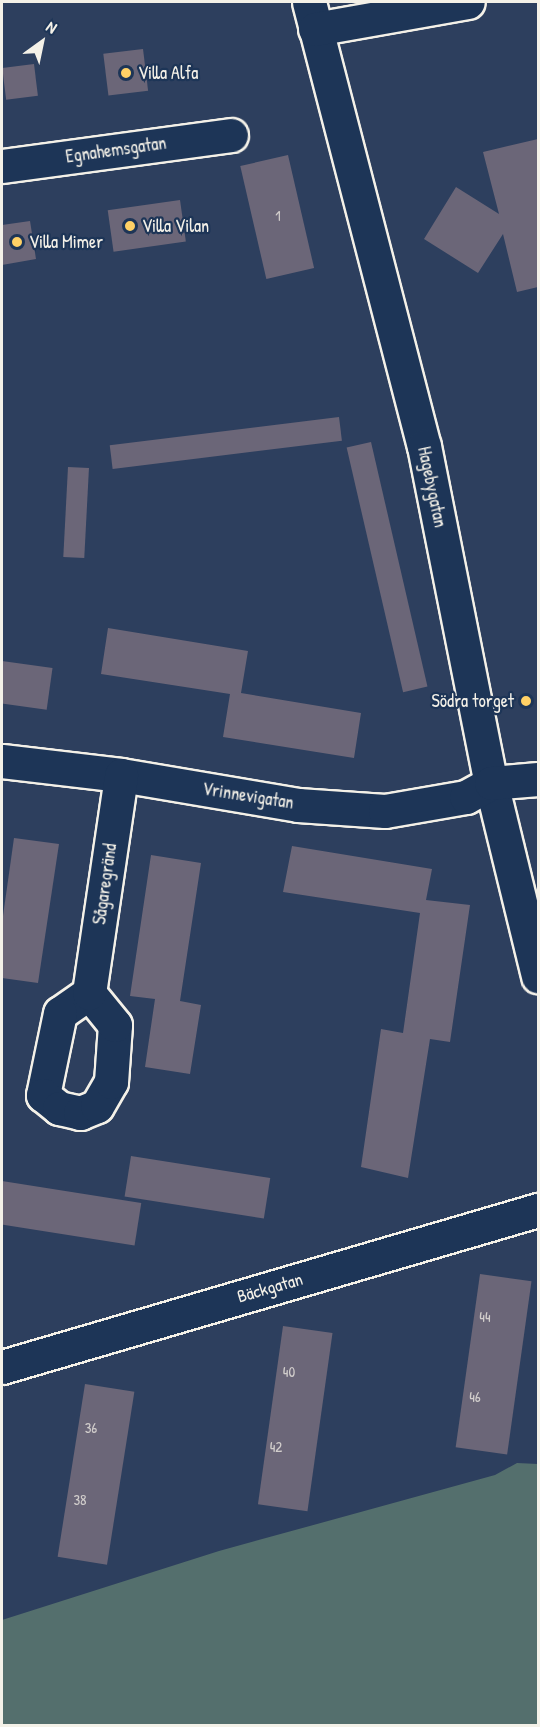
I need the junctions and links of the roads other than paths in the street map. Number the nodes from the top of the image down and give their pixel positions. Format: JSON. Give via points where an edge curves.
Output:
{"nodes":[{"id":1,"x":468,"y":2,"type":"edge"},
{"id":2,"x":312,"y":15,"type":"edge"},
{"id":3,"x":231,"y":135,"type":"dead end"},
{"id":4,"x":2,"y":166,"type":"edge"},
{"id":5,"x":2,"y":761,"type":"edge"},
{"id":6,"x":121,"y":775,"type":"junction"},
{"id":7,"x":538,"y":779,"type":"edge"},
{"id":8,"x":491,"y":783,"type":"junction"},
{"id":9,"x":538,"y":976,"type":"edge"},
{"id":10,"x":89,"y":993,"type":"dead end"},
{"id":11,"x":538,"y":1210,"type":"edge"},
{"id":12,"x":2,"y":1367,"type":"edge"}],
"edges":[{"from":1,"to":2,"type":"street"},
{"from":2,"to":8,"type":"street","name":"Hagebygatan","via":[[424,446]]},
{"from":3,"to":4,"type":"street","name":"Egnahemsgatan"},
{"from":5,"to":6,"type":"street","name":"Vrinnevigatan"},
{"from":6,"to":8,"type":"street","name":"Vrinnevigatan","via":[[298,805],[385,811],[466,797]]},
{"from":6,"to":10,"type":"street","name":"Sågaregränd"},
{"from":7,"to":8,"type":"street"},
{"from":8,"to":9,"type":"street","name":"Hagebygatan"},
{"from":11,"to":12,"type":"street","name":"Bäckgatan"}]}
